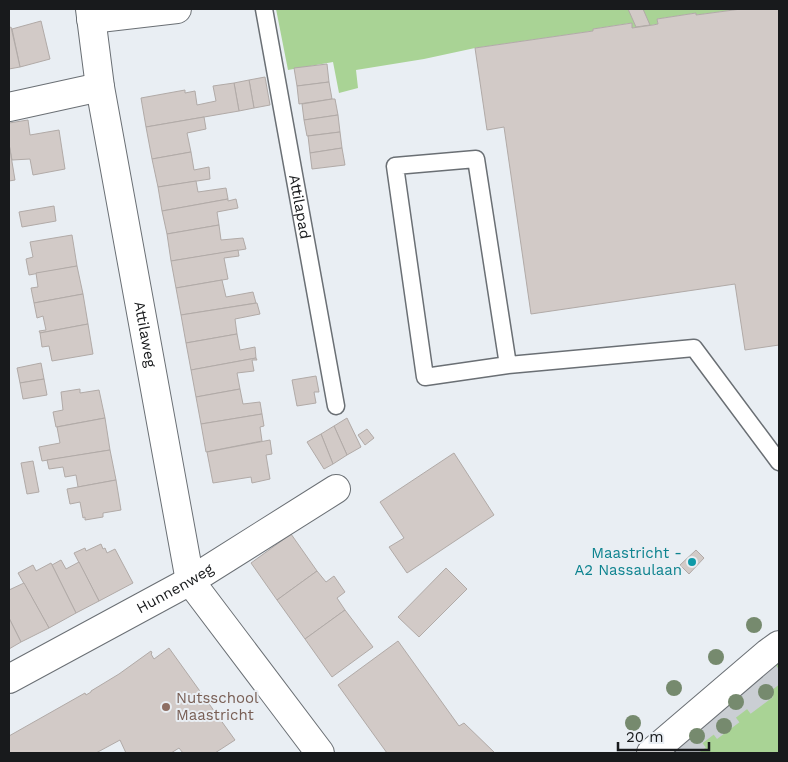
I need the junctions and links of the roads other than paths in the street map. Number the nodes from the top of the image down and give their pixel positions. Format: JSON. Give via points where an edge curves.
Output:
{"nodes":[{"id":1,"x":177,"y":9,"type":"edge"},
{"id":2,"x":264,"y":9,"type":"edge"},
{"id":3,"x":90,"y":14,"type":"edge"},
{"id":4,"x":100,"y":87,"type":"junction"},
{"id":5,"x":9,"y":107,"type":"edge"},
{"id":6,"x":508,"y":365,"type":"junction"},
{"id":7,"x":336,"y":406,"type":"dead end"},
{"id":8,"x":779,"y":462,"type":"edge"},
{"id":9,"x":336,"y":489,"type":"dead end"},
{"id":10,"x":190,"y":581,"type":"junction"},
{"id":11,"x":779,"y":645,"type":"edge"},
{"id":12,"x":9,"y":679,"type":"edge"},
{"id":13,"x":320,"y":753,"type":"edge"},
{"id":14,"x":651,"y":753,"type":"edge"}],
"edges":[{"from":1,"to":3,"type":"street"},
{"from":2,"to":7,"type":"lane","name":"Attilapad"},
{"from":3,"to":4,"type":"street","name":"Attilaweg"},
{"from":4,"to":5,"type":"street"},
{"from":4,"to":10,"type":"street","name":"Attilaweg"},
{"from":6,"to":6,"type":"lane","via":[[476,159],[395,166],[425,377]]},
{"from":6,"to":8,"type":"lane","via":[[694,348]]},
{"from":9,"to":10,"type":"street","name":"Hunnenweg"},
{"from":10,"to":12,"type":"street","name":"Hunnenweg"},
{"from":10,"to":13,"type":"street"},
{"from":11,"to":14,"type":"street"}]}
